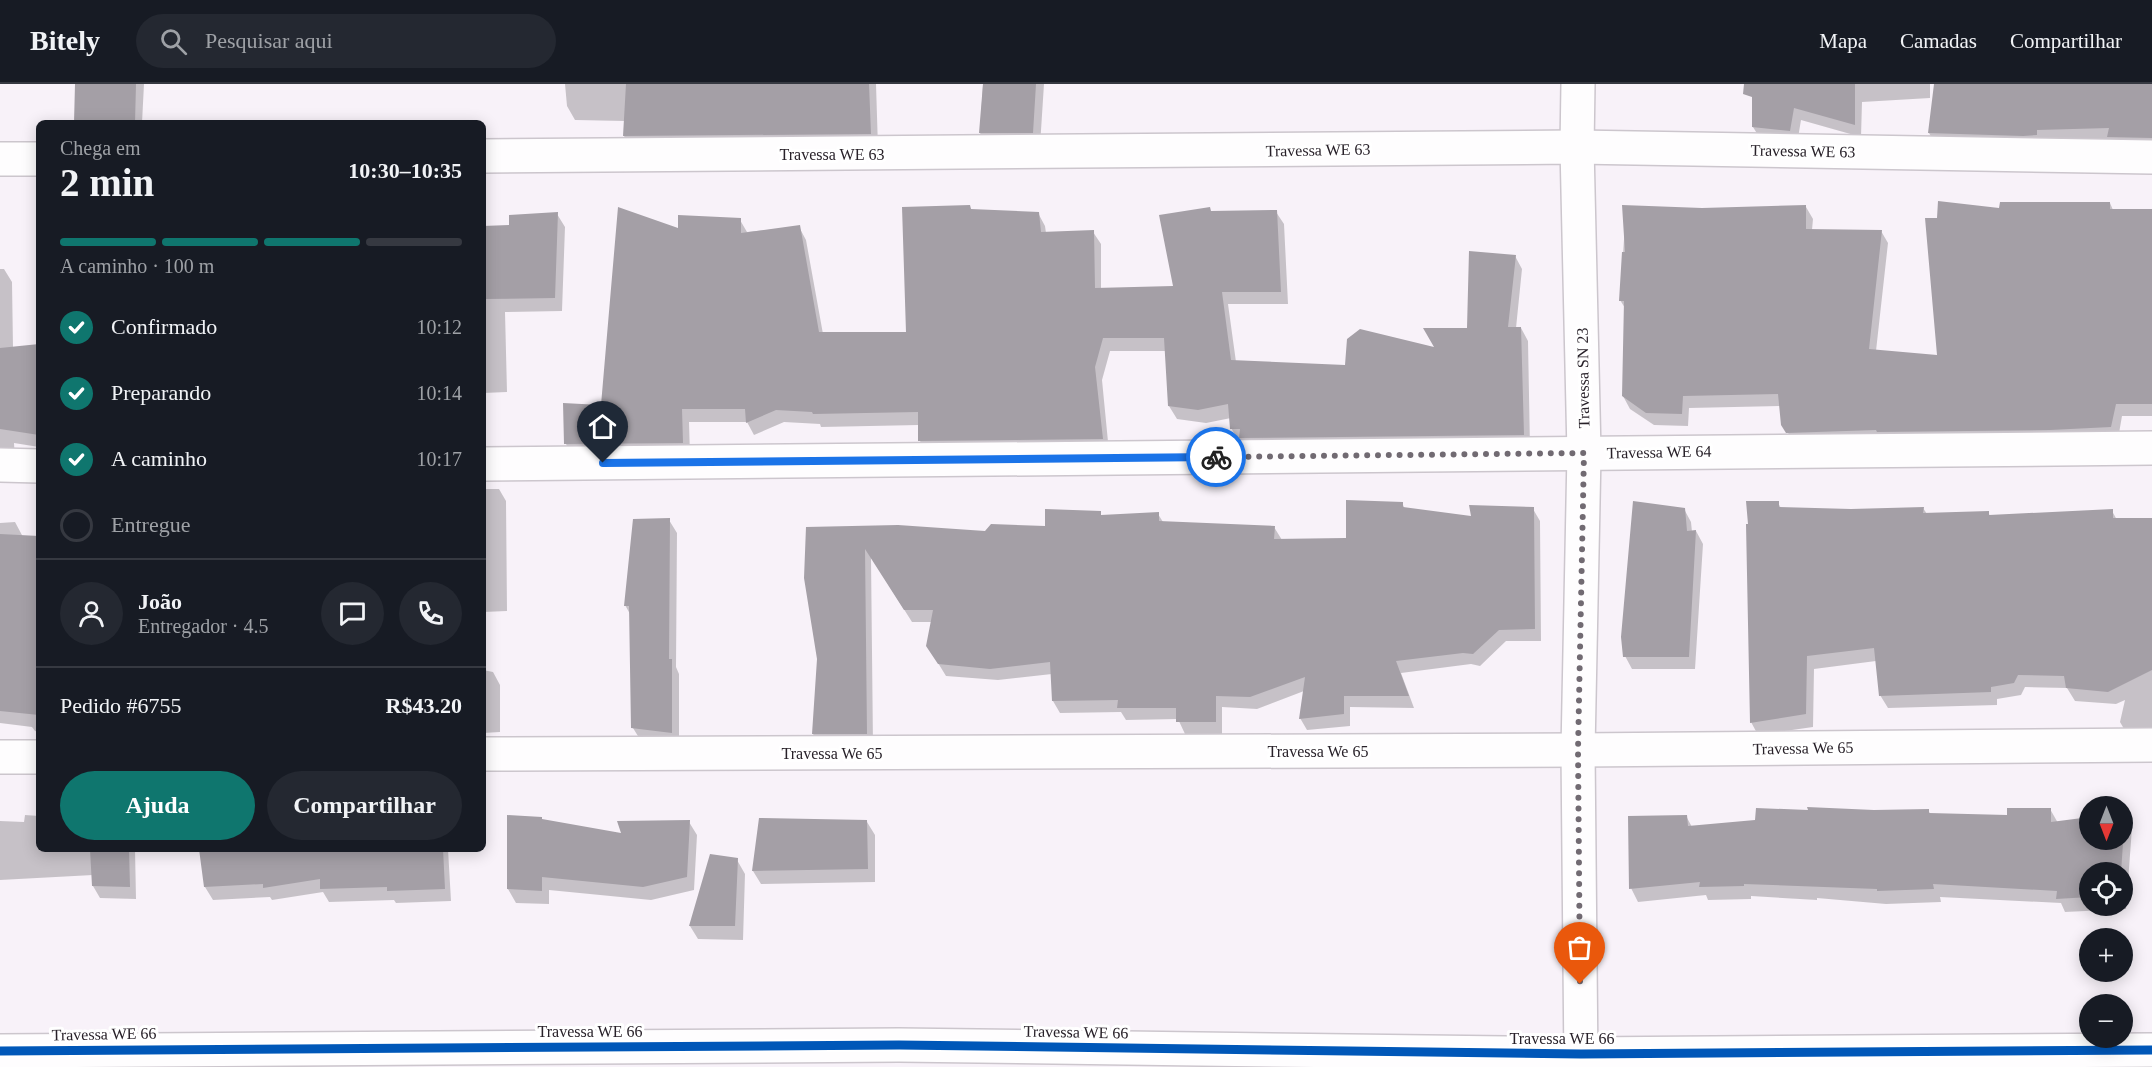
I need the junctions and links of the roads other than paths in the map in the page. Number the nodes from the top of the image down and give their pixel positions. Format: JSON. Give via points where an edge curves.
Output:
{"nodes":[{"id":1,"x":1578,"y":84,"type":"edge"},
{"id":2,"x":1577,"y":147,"type":"junction"},
{"id":3,"x":486,"y":156,"type":"edge"},
{"id":4,"x":2152,"y":157,"type":"edge"},
{"id":5,"x":0,"y":159,"type":"edge"},
{"id":6,"x":36,"y":159,"type":"edge"},
{"id":7,"x":2152,"y":448,"type":"edge"},
{"id":8,"x":1584,"y":453,"type":"junction"},
{"id":9,"x":486,"y":464,"type":"edge"},
{"id":10,"x":0,"y":465,"type":"edge"},
{"id":11,"x":36,"y":466,"type":"edge"},
{"id":12,"x":2152,"y":745,"type":"edge"},
{"id":13,"x":1578,"y":750,"type":"junction"},
{"id":14,"x":486,"y":754,"type":"edge"},
{"id":15,"x":0,"y":757,"type":"edge"},
{"id":16,"x":36,"y":757,"type":"edge"},
{"id":17,"x":2152,"y":1050,"type":"edge"},
{"id":18,"x":0,"y":1051,"type":"edge"},
{"id":19,"x":1581,"y":1061,"type":"edge"}],
"edges":[{"from":1,"to":2,"type":"street","name":"Travessa SN 23"},
{"from":2,"to":3,"type":"street","name":"Travessa WE 63"},
{"from":2,"to":4,"type":"street","name":"Travessa WE 63"},
{"from":2,"to":8,"type":"street","name":"Travessa SN 23"},
{"from":5,"to":6,"type":"street"},
{"from":7,"to":8,"type":"street","name":"Travessa WE 64"},
{"from":8,"to":9,"type":"street","name":"Travessa WE 64"},
{"from":8,"to":13,"type":"street","name":"Travessa SN 23"},
{"from":10,"to":11,"type":"street"},
{"from":12,"to":13,"type":"street","name":"Travessa We 65"},
{"from":13,"to":14,"type":"street","name":"Travessa We 65"},
{"from":13,"to":19,"type":"street","name":"Travessa SN 23"},
{"from":15,"to":16,"type":"street"},
{"from":17,"to":19,"type":"street","name":"Travessa WE 66"},
{"from":18,"to":19,"type":"street","name":"Travessa WE 66","via":[[898,1045]]}]}
